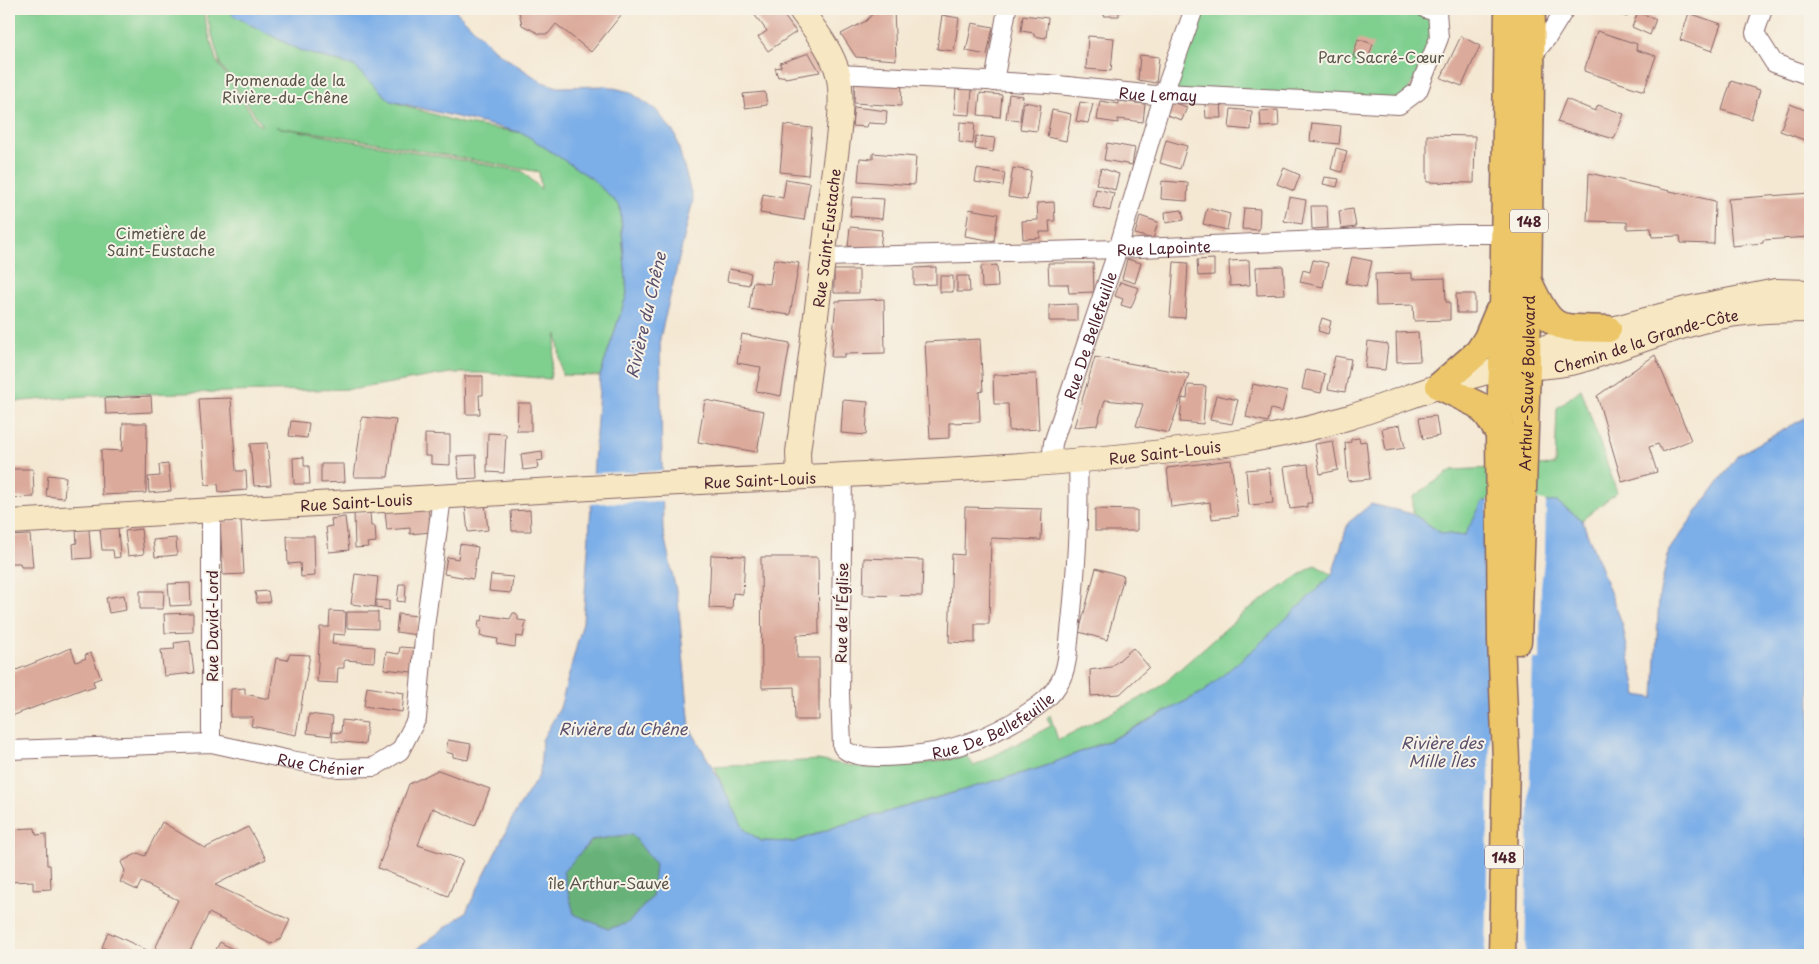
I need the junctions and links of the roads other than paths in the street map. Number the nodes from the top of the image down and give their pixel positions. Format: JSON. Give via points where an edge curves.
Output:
{"nodes":[{"id":1,"x":800,"y":9,"type":"edge"},
{"id":2,"x":1007,"y":9,"type":"edge"},
{"id":3,"x":1194,"y":9,"type":"edge"},
{"id":4,"x":1426,"y":9,"type":"edge"},
{"id":5,"x":1508,"y":9,"type":"edge"},
{"id":6,"x":1532,"y":9,"type":"edge"},
{"id":7,"x":1565,"y":9,"type":"edge"},
{"id":8,"x":1763,"y":9,"type":"edge"},
{"id":9,"x":1519,"y":57,"type":"junction"},
{"id":10,"x":838,"y":74,"type":"junction"},
{"id":11,"x":1810,"y":76,"type":"edge"},
{"id":12,"x":994,"y":82,"type":"junction"},
{"id":13,"x":1164,"y":92,"type":"junction"},
{"id":14,"x":1504,"y":234,"type":"junction"},
{"id":15,"x":1118,"y":249,"type":"junction"},
{"id":16,"x":824,"y":257,"type":"junction"},
{"id":17,"x":1528,"y":281,"type":"junction"},
{"id":18,"x":1810,"y":292,"type":"edge"},
{"id":19,"x":1503,"y":302,"type":"junction"},
{"id":20,"x":1810,"y":310,"type":"edge"},
{"id":21,"x":1608,"y":329,"type":"junction"},
{"id":22,"x":1518,"y":364,"type":"junction"},
{"id":23,"x":1439,"y":386,"type":"junction"},
{"id":24,"x":1499,"y":434,"type":"junction"},
{"id":25,"x":1078,"y":461,"type":"junction"},
{"id":26,"x":1051,"y":463,"type":"junction"},
{"id":27,"x":843,"y":474,"type":"junction"},
{"id":28,"x":1511,"y":475,"type":"junction"},
{"id":29,"x":799,"y":476,"type":"junction"},
{"id":30,"x":442,"y":496,"type":"junction"},
{"id":31,"x":211,"y":510,"type":"junction"},
{"id":32,"x":9,"y":522,"type":"edge"},
{"id":33,"x":211,"y":743,"type":"junction"},
{"id":34,"x":9,"y":750,"type":"edge"},
{"id":35,"x":845,"y":752,"type":"joint"},
{"id":36,"x":1502,"y":955,"type":"edge"}],
"edges":[{"from":1,"to":10,"type":"main road","name":"Rue Saint-Eustache","via":[[818,34]]},
{"from":2,"to":12,"type":"street"},
{"from":3,"to":13,"type":"street","name":"Rue De Bellefeuille"},
{"from":4,"to":13,"type":"street","name":"Rue Lemay","via":[[1437,12],[1439,38],[1418,91],[1399,105]]},
{"from":5,"to":9,"type":"main road","name":"Arthur-Sauvé Boulevard","number":"148"},
{"from":6,"to":9,"type":"main road","name":"Arthur-Sauvé Boulevard","number":"148"},
{"from":7,"to":9,"type":"street","via":[[1547,38]]},
{"from":8,"to":11,"type":"street","via":[[1755,33],[1774,63]]},
{"from":9,"to":14,"type":"main road","name":"Arthur-Sauvé Boulevard","number":"148"},
{"from":9,"to":17,"type":"main road","name":"Arthur-Sauvé Boulevard","number":"148"},
{"from":10,"to":12,"type":"street","name":"Rue Lemay"},
{"from":10,"to":16,"type":"main road","name":"Rue Saint-Eustache","via":[[839,112]]},
{"from":12,"to":13,"type":"street","name":"Rue Lemay","via":[[1155,95]]},
{"from":13,"to":15,"type":"street","name":"Rue De Bellefeuille"},
{"from":14,"to":15,"type":"street","name":"Rue Lapointe"},
{"from":14,"to":19,"type":"main road","name":"Arthur-Sauvé Boulevard","number":"148"},
{"from":15,"to":16,"type":"street","name":"Rue Lapointe"},
{"from":15,"to":26,"type":"street","name":"Rue De Bellefeuille","via":[[1053,443]]},
{"from":16,"to":29,"type":"main road","name":"Rue Saint-Eustache","via":[[798,452]]},
{"from":17,"to":21,"type":"main road","via":[[1540,307],[1554,322],[1566,328]]},
{"from":17,"to":22,"type":"main road","name":"Arthur-Sauvé Boulevard","number":"148"},
{"from":18,"to":21,"type":"main road","name":"Chemin de la Grande-Côte","via":[[1744,296]]},
{"from":19,"to":22,"type":"main road","name":"Arthur-Sauvé Boulevard","number":"148"},
{"from":19,"to":23,"type":"main road","via":[[1478,352]]},
{"from":20,"to":22,"type":"main road","name":"Chemin de la Grande-Côte","via":[[1767,311],[1715,318],[1566,364]]},
{"from":21,"to":22,"type":"main road","name":"Chemin de la Grande-Côte","via":[[1542,348]]},
{"from":22,"to":23,"type":"main road","name":"Rue Saint-Louis"},
{"from":22,"to":24,"type":"main road","name":"Arthur-Sauvé Boulevard","number":"148"},
{"from":22,"to":28,"type":"main road","name":"Arthur-Sauvé Boulevard","number":"148"},
{"from":23,"to":24,"type":"main road","via":[[1478,406]]},
{"from":23,"to":25,"type":"main road","name":"Rue Saint-Louis","via":[[1297,431],[1224,444]]},
{"from":24,"to":28,"type":"main road","name":"Arthur-Sauvé Boulevard","number":"148"},
{"from":25,"to":26,"type":"main road","name":"Rue Saint-Louis"},
{"from":25,"to":35,"type":"street","name":"Rue De Bellefeuille","via":[[1077,552],[1072,613],[1064,672],[1053,693],[1007,726],[964,745],[904,756]]},
{"from":26,"to":27,"type":"main road","name":"Rue Saint-Louis"},
{"from":27,"to":29,"type":"main road","name":"Rue Saint-Louis"},
{"from":27,"to":35,"type":"street","name":"Rue de l'Église","via":[[840,701]]},
{"from":28,"to":36,"type":"main road","name":"Arthur-Sauvé Boulevard","number":"148","via":[[1518,641],[1506,759]]},
{"from":29,"to":30,"type":"main road","name":"Rue Saint-Louis"},
{"from":30,"to":31,"type":"main road","name":"Rue Saint-Louis"},
{"from":30,"to":33,"type":"street","name":"Rue Chénier","via":[[417,718],[400,751],[374,767],[338,768]]},
{"from":31,"to":32,"type":"main road","name":"Rue Saint-Louis"},
{"from":31,"to":33,"type":"street","name":"Rue David-Lord"},
{"from":33,"to":34,"type":"street","name":"Rue Chénier"}]}
